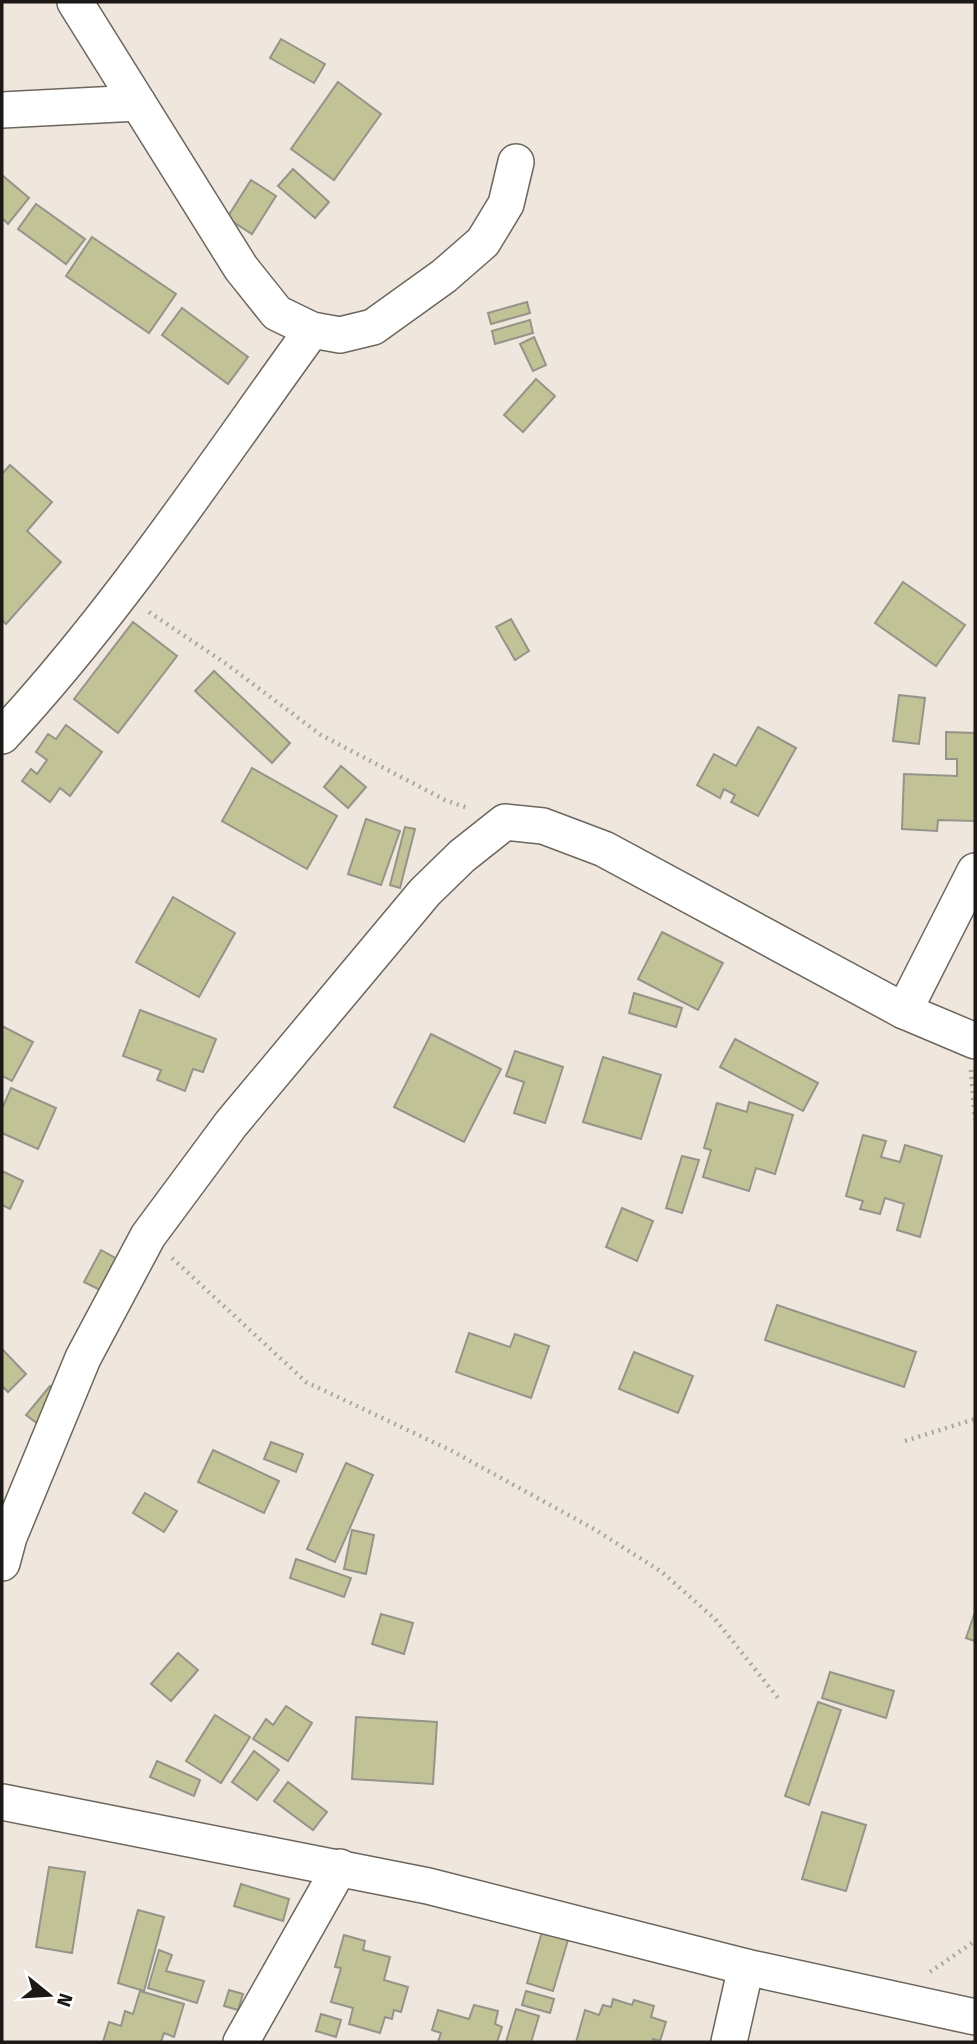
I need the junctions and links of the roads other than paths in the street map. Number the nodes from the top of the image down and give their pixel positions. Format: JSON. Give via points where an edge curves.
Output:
{"nodes":[{"id":1,"x":75,"y":2,"type":"edge"},
{"id":2,"x":138,"y":103,"type":"junction"},
{"id":3,"x":2,"y":110,"type":"edge"},
{"id":4,"x":516,"y":162,"type":"dead end"},
{"id":5,"x":312,"y":330,"type":"junction"},
{"id":6,"x":2,"y":736,"type":"edge"},
{"id":7,"x":975,"y":871,"type":"edge"},
{"id":8,"x":904,"y":1011,"type":"junction"},
{"id":9,"x":972,"y":1039,"type":"edge"},
{"id":10,"x":2,"y":1563,"type":"edge"},
{"id":11,"x":2,"y":1802,"type":"edge"},
{"id":12,"x":340,"y":1867,"type":"junction"},
{"id":13,"x":746,"y":1967,"type":"junction"},
{"id":14,"x":975,"y":2017,"type":"edge"},
{"id":15,"x":241,"y":2042,"type":"edge"},
{"id":16,"x":729,"y":2042,"type":"edge"}],
"edges":[{"from":1,"to":2,"type":"street"},
{"from":2,"to":3,"type":"street"},
{"from":2,"to":5,"type":"street","via":[[241,268],[277,313]]},
{"from":4,"to":5,"type":"street","via":[[506,204],[483,242],[444,276],[373,327],[340,335]]},
{"from":5,"to":6,"type":"street","via":[[122,595]]},
{"from":7,"to":8,"type":"street"},
{"from":8,"to":9,"type":"street"},
{"from":8,"to":10,"type":"street","via":[[604,849],[543,826],[505,822],[425,892],[231,1124],[148,1236],[83,1358]]},
{"from":11,"to":12,"type":"street"},
{"from":12,"to":13,"type":"street"},
{"from":12,"to":15,"type":"street"},
{"from":13,"to":14,"type":"street"},
{"from":13,"to":16,"type":"street"}]}
